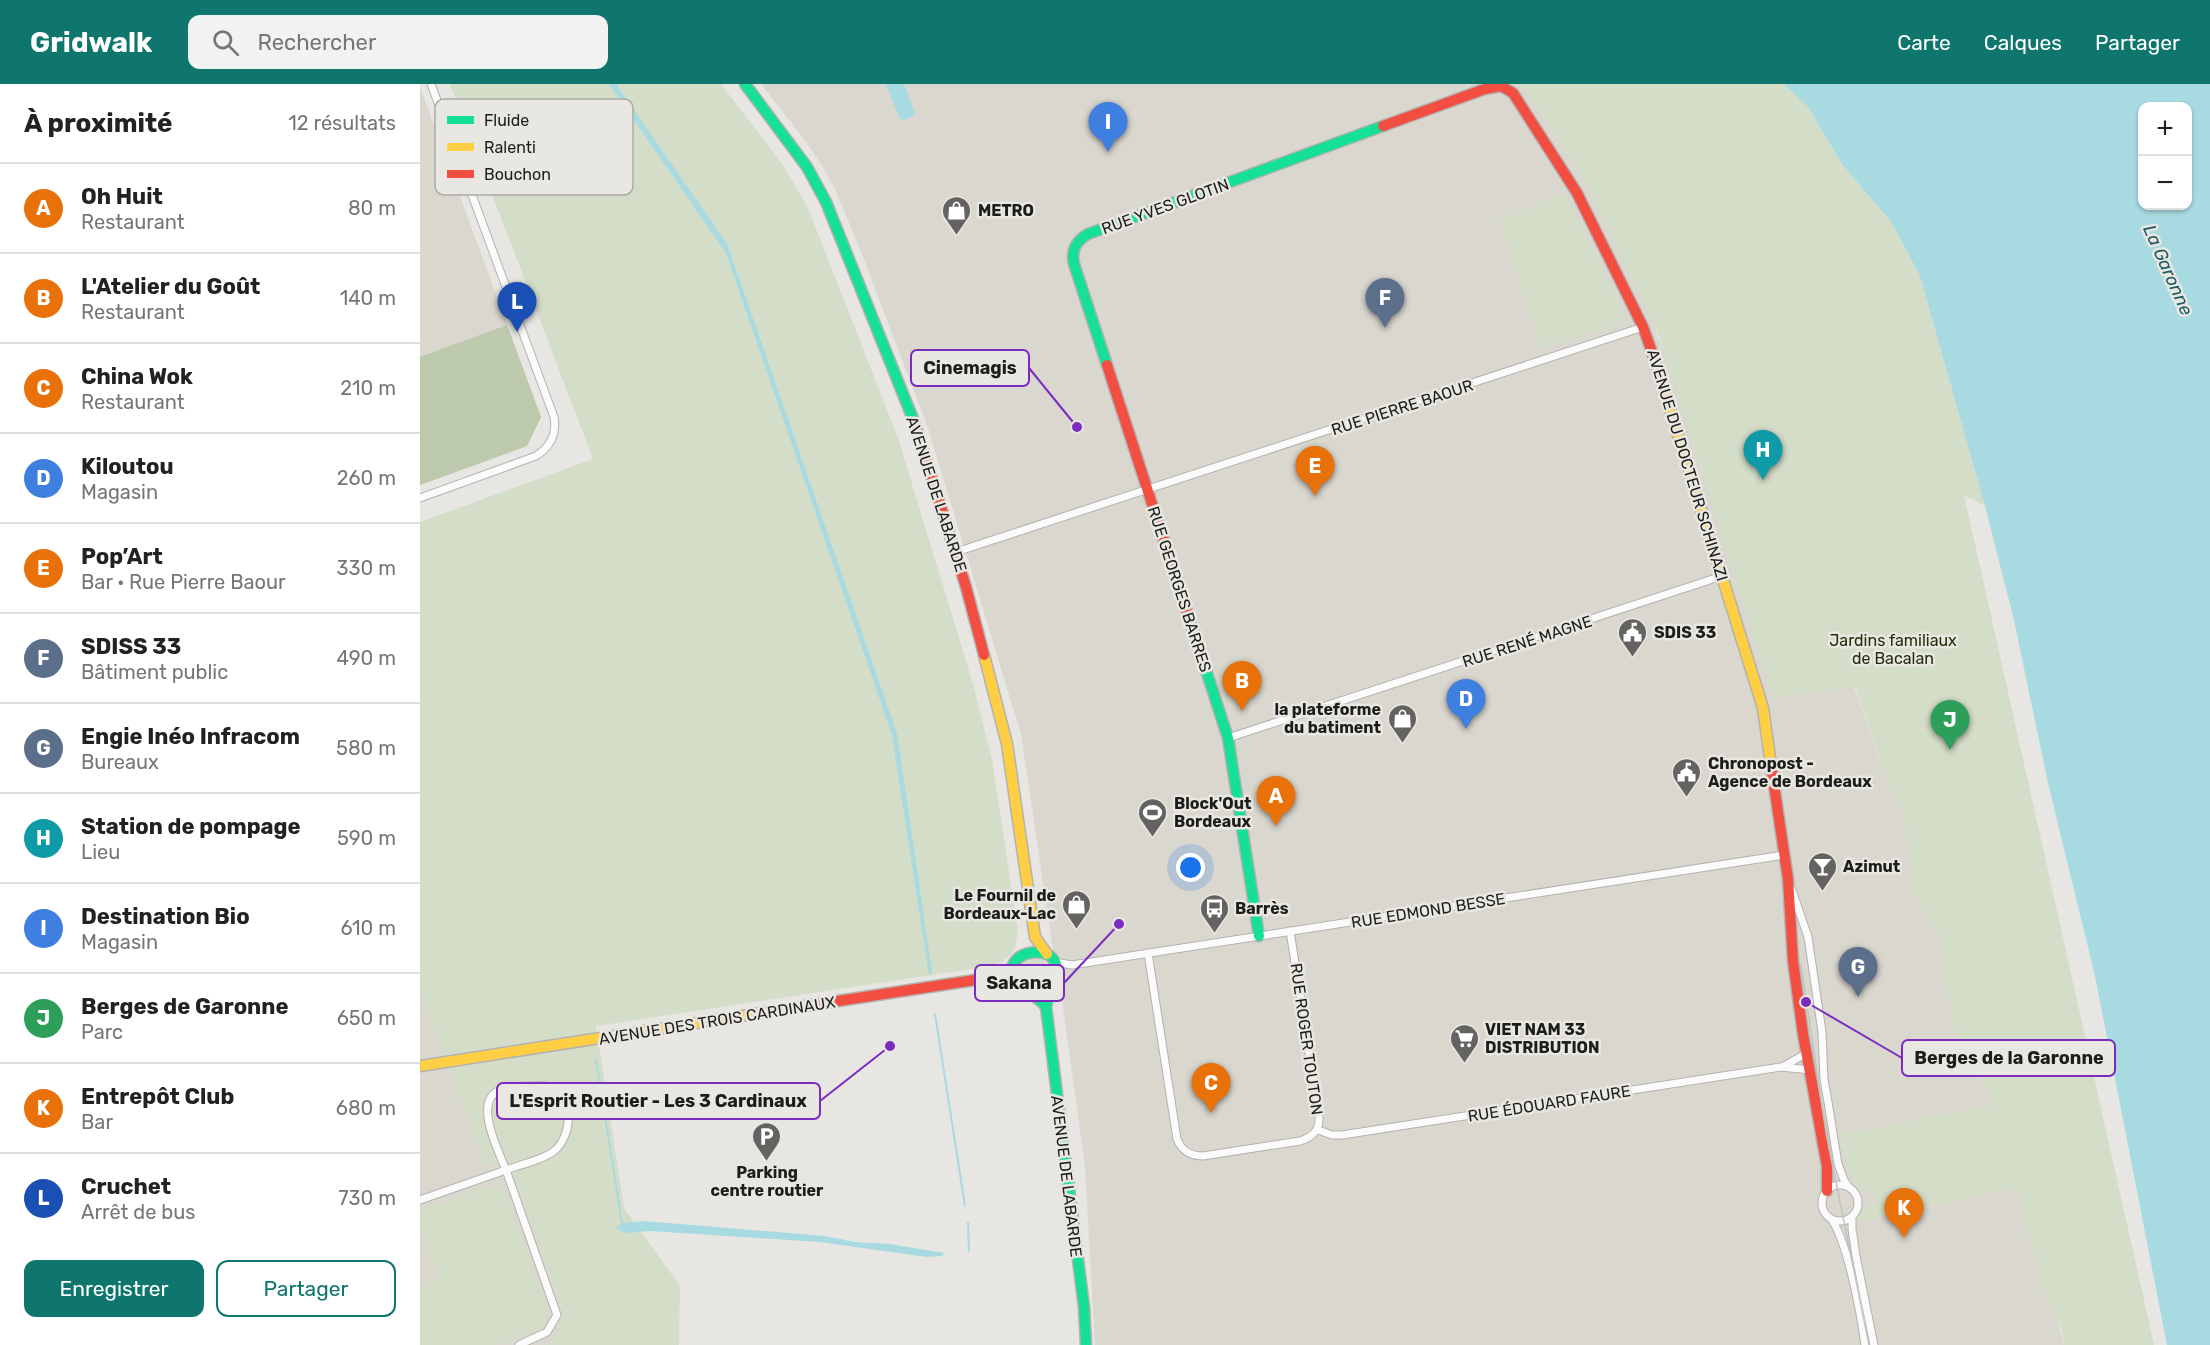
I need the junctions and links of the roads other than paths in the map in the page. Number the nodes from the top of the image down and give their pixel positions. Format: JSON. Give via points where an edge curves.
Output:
{"nodes":[{"id":1,"x":431,"y":84,"type":"edge"},
{"id":2,"x":745,"y":84,"type":"edge"},
{"id":3,"x":1501,"y":86,"type":"joint"},
{"id":4,"x":437,"y":99,"type":"edge"},
{"id":5,"x":472,"y":195,"type":"edge"},
{"id":6,"x":1643,"y":327,"type":"junction"},
{"id":7,"x":1147,"y":490,"type":"junction"},
{"id":8,"x":420,"y":498,"type":"edge"},
{"id":9,"x":956,"y":552,"type":"junction"},
{"id":10,"x":1722,"y":576,"type":"junction"},
{"id":11,"x":1228,"y":738,"type":"junction"},
{"id":12,"x":1784,"y":855,"type":"junction"},
{"id":13,"x":1788,"y":879,"type":"junction"},
{"id":14,"x":1290,"y":931,"type":"junction"},
{"id":15,"x":1259,"y":936,"type":"junction"},
{"id":16,"x":1035,"y":937,"type":"junction"},
{"id":17,"x":1026,"y":952,"type":"junction"},
{"id":18,"x":1148,"y":953,"type":"junction"},
{"id":19,"x":1050,"y":958,"type":"junction"},
{"id":20,"x":1072,"y":965,"type":"junction"},
{"id":21,"x":1014,"y":974,"type":"junction"},
{"id":22,"x":1053,"y":982,"type":"junction"},
{"id":23,"x":1031,"y":992,"type":"junction"},
{"id":24,"x":1046,"y":1007,"type":"junction"},
{"id":25,"x":1807,"y":1053,"type":"junction"},
{"id":26,"x":420,"y":1066,"type":"edge"},
{"id":27,"x":1781,"y":1067,"type":"junction"},
{"id":28,"x":1810,"y":1070,"type":"junction"},
{"id":29,"x":1318,"y":1130,"type":"junction"},
{"id":30,"x":506,"y":1170,"type":"junction"},
{"id":31,"x":1848,"y":1186,"type":"junction"},
{"id":32,"x":1827,"y":1191,"type":"junction"},
{"id":33,"x":420,"y":1200,"type":"edge"},
{"id":34,"x":1852,"y":1217,"type":"junction"},
{"id":35,"x":1833,"y":1220,"type":"junction"},
{"id":36,"x":519,"y":1345,"type":"edge"},
{"id":37,"x":1086,"y":1345,"type":"edge"},
{"id":38,"x":1866,"y":1345,"type":"edge"},
{"id":39,"x":1874,"y":1345,"type":"edge"}],
"edges":[{"from":1,"to":4,"type":"street"},
{"from":2,"to":9,"type":"street","name":"AVENUE DE LABARDE","via":[[807,167],[835,221],[912,416]]},
{"from":3,"to":6,"type":"street","name":"AVENUE DU DOCTEUR SCHINAZI","via":[[1514,93],[1577,193]]},
{"from":3,"to":7,"type":"street","name":"RUE YVES GLOTIN","via":[[1464,96],[1078,240],[1072,258]]},
{"from":5,"to":8,"type":"street","via":[[552,412],[554,434],[541,453]]},
{"from":6,"to":7,"type":"street","name":"RUE PIERRE BAOUR"},
{"from":6,"to":10,"type":"street","name":"AVENUE DU DOCTEUR SCHINAZI"},
{"from":7,"to":9,"type":"street","name":"RUE PIERRE BAOUR"},
{"from":7,"to":11,"type":"street","name":"RUE GEORGES BARRES"},
{"from":9,"to":16,"type":"street","name":"AVENUE DE LABARDE","via":[[1007,744]]},
{"from":10,"to":11,"type":"street","name":"RUE RENÉ MAGNE"},
{"from":10,"to":12,"type":"street","name":"AVENUE DU DOCTEUR SCHINAZI","via":[[1763,708]]},
{"from":11,"to":15,"type":"street","name":"RUE GEORGES BARRES"},
{"from":12,"to":13,"type":"street","name":"AVENUE DU DOCTEUR SCHINAZI"},
{"from":12,"to":14,"type":"street","name":"RUE EDMOND BESSE"},
{"from":13,"to":25,"type":"street","name":"AVENUE DU DOCTEUR SCHINAZI","via":[[1793,961]]},
{"from":13,"to":31,"type":"street","name":"AVENUE DU DOCTEUR SCHINAZI","via":[[1808,937],[1828,1102],[1838,1164]]},
{"from":14,"to":15,"type":"street","name":"RUE EDMOND BESSE"},
{"from":14,"to":29,"type":"street","name":"RUE ROGER TOUTON"},
{"from":15,"to":18,"type":"street","name":"RUE EDMOND BESSE"},
{"from":16,"to":17,"type":"street"},
{"from":16,"to":19,"type":"street","name":"AVENUE DE LABARDE"},
{"from":17,"to":19,"type":"street","via":[[1036,950]]},
{"from":17,"to":21,"type":"street","via":[[1016,961]]},
{"from":18,"to":20,"type":"street","name":"RUE EDMOND BESSE"},
{"from":18,"to":29,"type":"street","name":"RUE ROGER TOUTON","via":[[1177,1139],[1184,1151],[1203,1156],[1300,1141]]},
{"from":19,"to":20,"type":"street","name":"RUE EDMOND BESSE"},
{"from":19,"to":22,"type":"street"},
{"from":20,"to":22,"type":"street","name":"RUE EDMOND BESSE"},
{"from":21,"to":23,"type":"street","via":[[1021,988]]},
{"from":21,"to":26,"type":"street","name":"AVENUE DES TROIS CARDINAUX"},
{"from":22,"to":23,"type":"street","via":[[1041,992]]},
{"from":22,"to":24,"type":"street","name":"AVENUE DE LABARDE"},
{"from":23,"to":24,"type":"street"},
{"from":24,"to":37,"type":"street","name":"AVENUE DE LABARDE"},
{"from":25,"to":27,"type":"street","name":"RUE ÉDOUARD FAURE"},
{"from":25,"to":28,"type":"street","name":"AVENUE DU DOCTEUR SCHINAZI"},
{"from":27,"to":28,"type":"street","name":"RUE ÉDOUARD FAURE"},
{"from":27,"to":29,"type":"street","name":"RUE ÉDOUARD FAURE","via":[[1342,1135]]},
{"from":28,"to":32,"type":"street","name":"AVENUE DU DOCTEUR SCHINAZI","via":[[1827,1166]]},
{"from":30,"to":30,"type":"street","via":[[553,1152],[561,1143],[568,1112],[564,1098],[551,1087],[511,1087],[496,1092],[488,1100],[486,1112]]},
{"from":30,"to":33,"type":"street"},
{"from":30,"to":36,"type":"street","via":[[557,1315],[547,1332]]},
{"from":31,"to":32,"type":"street","via":[[1836,1185]]},
{"from":31,"to":34,"type":"street","via":[[1859,1200]]},
{"from":32,"to":35,"type":"street","via":[[1822,1207]]},
{"from":34,"to":35,"type":"street"},
{"from":34,"to":39,"type":"street"},
{"from":35,"to":38,"type":"street","via":[[1847,1258]]}]}
